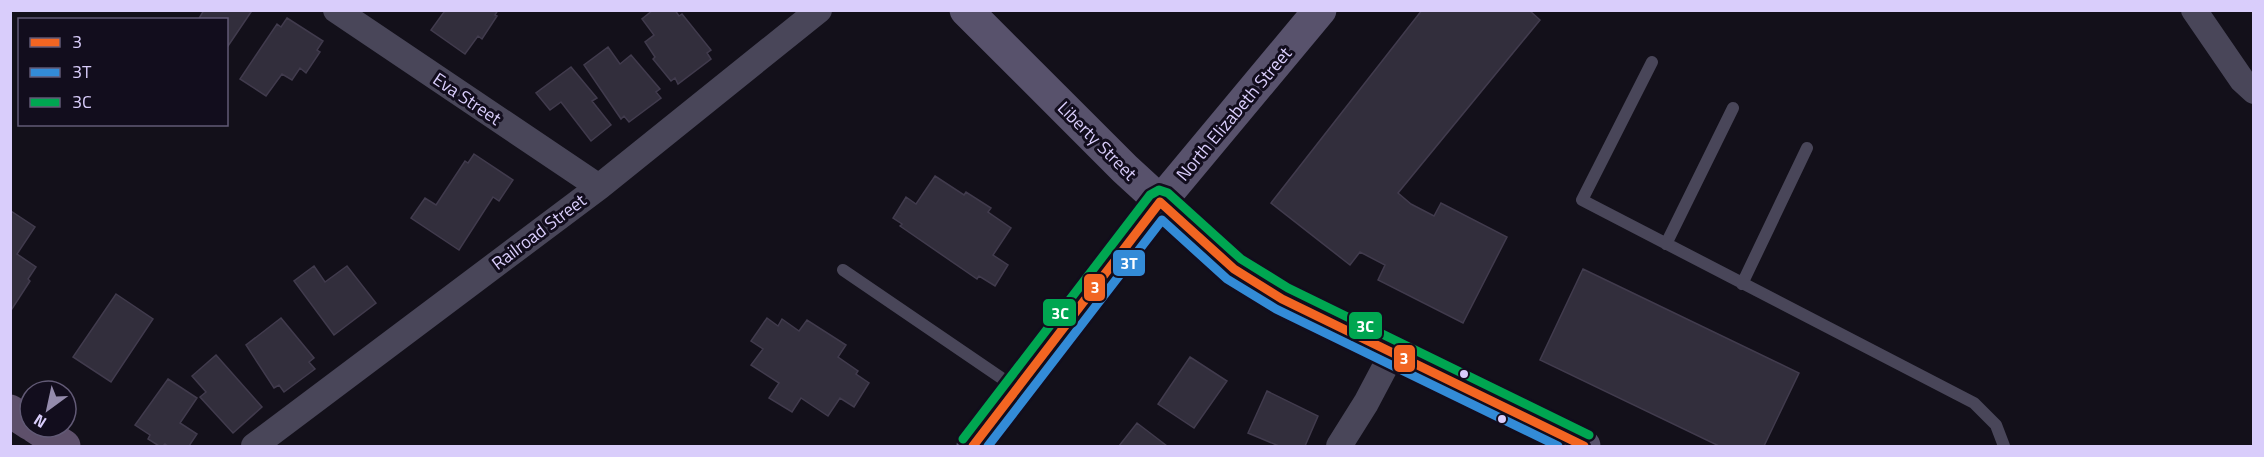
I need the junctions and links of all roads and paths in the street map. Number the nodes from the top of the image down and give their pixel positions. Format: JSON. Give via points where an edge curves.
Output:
{"nodes":[{"id":1,"x":336,"y":10,"type":"edge"},
{"id":2,"x":819,"y":10,"type":"edge"},
{"id":3,"x":966,"y":10,"type":"edge"},
{"id":4,"x":1320,"y":10,"type":"edge"},
{"id":5,"x":2194,"y":10,"type":"edge"},
{"id":6,"x":1652,"y":62,"type":"dead end"},
{"id":7,"x":2253,"y":91,"type":"edge"},
{"id":8,"x":1733,"y":108,"type":"dead end"},
{"id":9,"x":1807,"y":148,"type":"dead end"},
{"id":10,"x":599,"y":187,"type":"junction"},
{"id":11,"x":1160,"y":202,"type":"junction"},
{"id":12,"x":1666,"y":244,"type":"junction"},
{"id":13,"x":843,"y":270,"type":"dead end"},
{"id":14,"x":1742,"y":284,"type":"junction"},
{"id":15,"x":1393,"y":352,"type":"junction"},
{"id":16,"x":1017,"y":389,"type":"junction"},
{"id":17,"x":1564,"y":442,"type":"edge"},
{"id":18,"x":255,"y":447,"type":"edge"},
{"id":19,"x":973,"y":447,"type":"edge"},
{"id":20,"x":1339,"y":447,"type":"edge"},
{"id":21,"x":2004,"y":447,"type":"edge"}],
"edges":[{"from":1,"to":10,"type":"street","name":"Eva Street"},
{"from":2,"to":10,"type":"street","name":"Railroad Street"},
{"from":3,"to":11,"type":"street","name":"Liberty Street"},
{"from":4,"to":11,"type":"street","name":"North Elizabeth Street"},
{"from":5,"to":7,"type":"street"},
{"from":6,"to":12,"type":"lane","via":[[1582,200]]},
{"from":8,"to":12,"type":"lane"},
{"from":9,"to":14,"type":"lane"},
{"from":10,"to":18,"type":"street","name":"Railroad Street"},
{"from":11,"to":15,"type":"street","name":"Liberty Street","via":[[1234,269],[1282,299]]},
{"from":11,"to":16,"type":"street","name":"North Elizabeth Street"},
{"from":12,"to":14,"type":"lane"},
{"from":13,"to":16,"type":"lane"},
{"from":14,"to":21,"type":"lane","via":[[1974,403],[1996,425]]},
{"from":15,"to":17,"type":"street","name":"Liberty Street"},
{"from":15,"to":20,"type":"street"},
{"from":16,"to":19,"type":"street","name":"North Elizabeth Street"}]}
